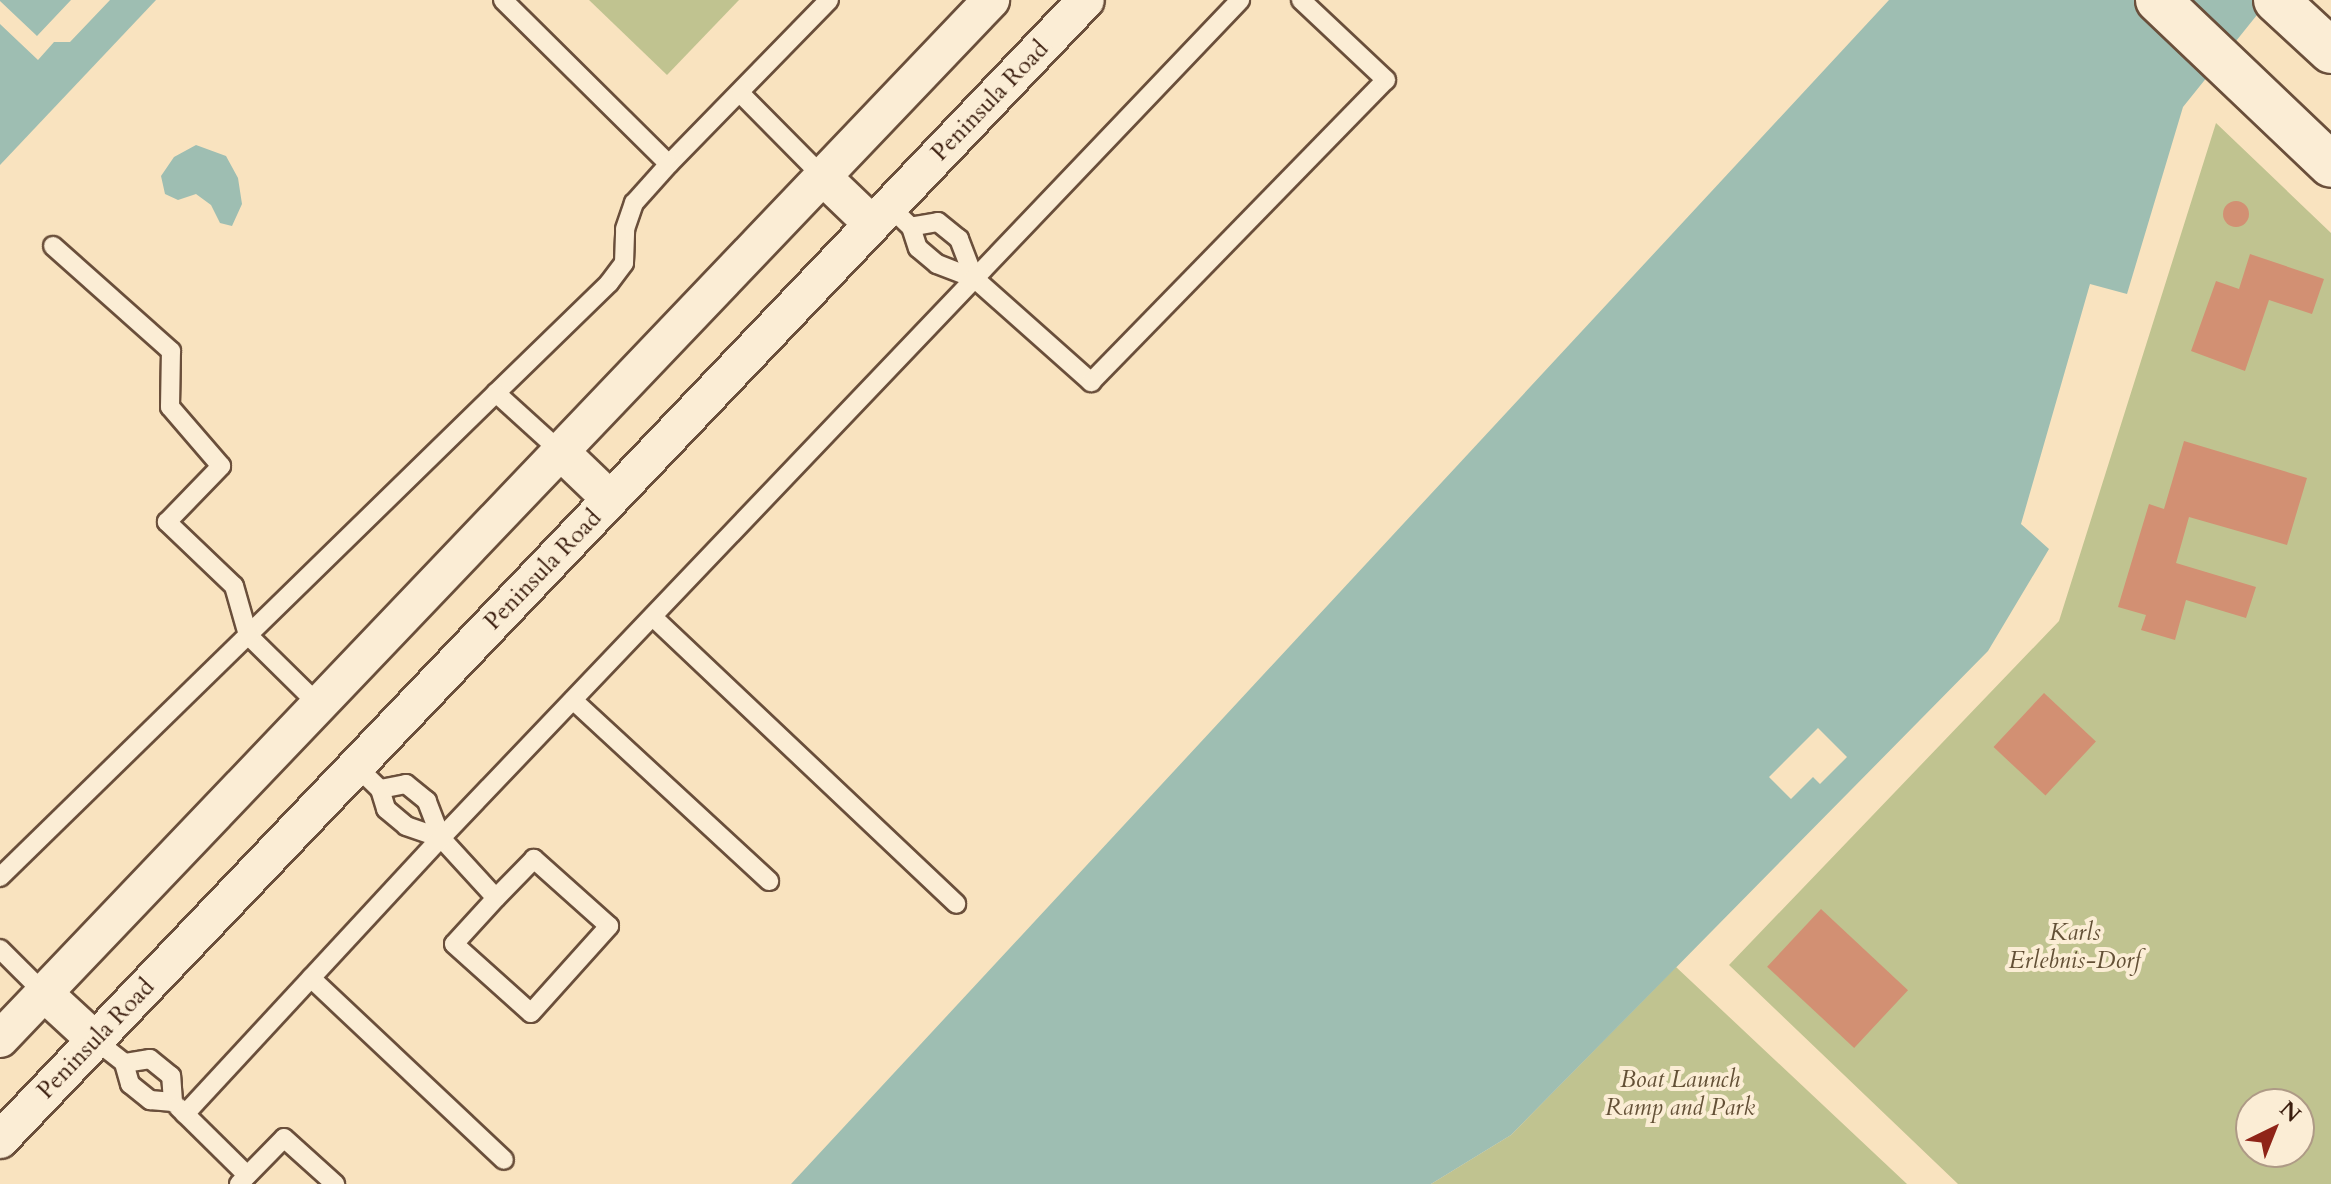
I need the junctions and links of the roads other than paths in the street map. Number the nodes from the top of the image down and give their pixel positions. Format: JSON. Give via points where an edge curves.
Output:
{"nodes":[{"id":1,"x":503,"y":0,"type":"edge"},
{"id":2,"x":829,"y":0,"type":"edge"},
{"id":3,"x":991,"y":0,"type":"edge"},
{"id":4,"x":1086,"y":0,"type":"edge"},
{"id":5,"x":1240,"y":0,"type":"edge"},
{"id":6,"x":1301,"y":0,"type":"edge"},
{"id":7,"x":2158,"y":0,"type":"edge"},
{"id":8,"x":2284,"y":8,"type":"edge"},
{"id":9,"x":2331,"y":51,"type":"edge"},
{"id":10,"x":741,"y":94,"type":"junction"},
{"id":11,"x":669,"y":164,"type":"junction"},
{"id":12,"x":2331,"y":165,"type":"edge"},
{"id":13,"x":823,"y":177,"type":"junction"},
{"id":14,"x":891,"y":219,"type":"junction"},
{"id":15,"x":53,"y":246,"type":"dead end"},
{"id":16,"x":974,"y":278,"type":"junction"},
{"id":17,"x":496,"y":393,"type":"junction"},
{"id":18,"x":561,"y":452,"type":"junction"},
{"id":19,"x":610,"y":499,"type":"junction"},
{"id":20,"x":654,"y":618,"type":"junction"},
{"id":21,"x":248,"y":635,"type":"junction"},
{"id":22,"x":573,"y":700,"type":"junction"},
{"id":23,"x":319,"y":705,"type":"junction"},
{"id":24,"x":368,"y":778,"type":"junction"},
{"id":25,"x":441,"y":838,"type":"junction"},
{"id":26,"x":0,"y":877,"type":"edge"},
{"id":27,"x":769,"y":881,"type":"dead end"},
{"id":28,"x":496,"y":898,"type":"junction"},
{"id":29,"x":956,"y":904,"type":"dead end"},
{"id":30,"x":0,"y":949,"type":"edge"},
{"id":31,"x":311,"y":978,"type":"junction"},
{"id":32,"x":44,"y":993,"type":"junction"},
{"id":33,"x":0,"y":1039,"type":"edge"},
{"id":34,"x":95,"y":1040,"type":"junction"},
{"id":35,"x":124,"y":1063,"type":"junction"},
{"id":36,"x":179,"y":1108,"type":"junction"},
{"id":37,"x":0,"y":1140,"type":"edge"},
{"id":38,"x":504,"y":1160,"type":"dead end"},
{"id":39,"x":243,"y":1180,"type":"edge"},
{"id":40,"x":335,"y":1184,"type":"edge"}],
"edges":[{"from":1,"to":11,"type":"lane"},
{"from":2,"to":10,"type":"lane"},
{"from":3,"to":13,"type":"street"},
{"from":4,"to":14,"type":"street","name":"Peninsula Road"},
{"from":5,"to":16,"type":"lane"},
{"from":6,"to":16,"type":"lane","via":[[1386,80],[1091,382]]},
{"from":7,"to":12,"type":"main road"},
{"from":8,"to":9,"type":"main road"},
{"from":10,"to":11,"type":"lane"},
{"from":10,"to":13,"type":"lane"},
{"from":11,"to":17,"type":"lane","via":[[634,203],[625,229],[624,263],[609,283]]},
{"from":13,"to":14,"type":"street"},
{"from":13,"to":18,"type":"street"},
{"from":14,"to":16,"type":"lane","via":[[937,264]]},
{"from":14,"to":16,"type":"lane","via":[[938,222],[959,239]]},
{"from":14,"to":19,"type":"street","name":"Peninsula Road"},
{"from":15,"to":21,"type":"lane","via":[[171,351],[170,407],[221,466],[167,522],[234,586]]},
{"from":16,"to":20,"type":"lane"},
{"from":17,"to":18,"type":"lane"},
{"from":17,"to":21,"type":"lane"},
{"from":18,"to":19,"type":"street"},
{"from":18,"to":23,"type":"street"},
{"from":19,"to":24,"type":"street","name":"Peninsula Road"},
{"from":20,"to":22,"type":"lane"},
{"from":20,"to":29,"type":"lane"},
{"from":21,"to":23,"type":"lane"},
{"from":21,"to":26,"type":"lane"},
{"from":22,"to":25,"type":"lane"},
{"from":22,"to":27,"type":"lane"},
{"from":23,"to":32,"type":"street"},
{"from":24,"to":25,"type":"lane","via":[[386,809],[406,826]]},
{"from":24,"to":25,"type":"lane","via":[[406,784],[427,801]]},
{"from":24,"to":34,"type":"street","name":"Peninsula Road"},
{"from":25,"to":28,"type":"lane"},
{"from":25,"to":31,"type":"lane"},
{"from":28,"to":28,"type":"lane","via":[[454,944],[531,1013],[609,926],[534,859]]},
{"from":30,"to":32,"type":"lane"},
{"from":31,"to":36,"type":"lane"},
{"from":31,"to":38,"type":"lane"},
{"from":32,"to":33,"type":"street"},
{"from":32,"to":34,"type":"street"},
{"from":34,"to":35,"type":"lane"},
{"from":34,"to":37,"type":"street","name":"Peninsula Road"},
{"from":35,"to":36,"type":"lane","via":[[130,1084],[150,1100]]},
{"from":35,"to":36,"type":"lane","via":[[150,1059],[171,1076]]},
{"from":36,"to":39,"type":"lane"},
{"from":39,"to":40,"type":"lane","via":[[284,1138]]}]}
